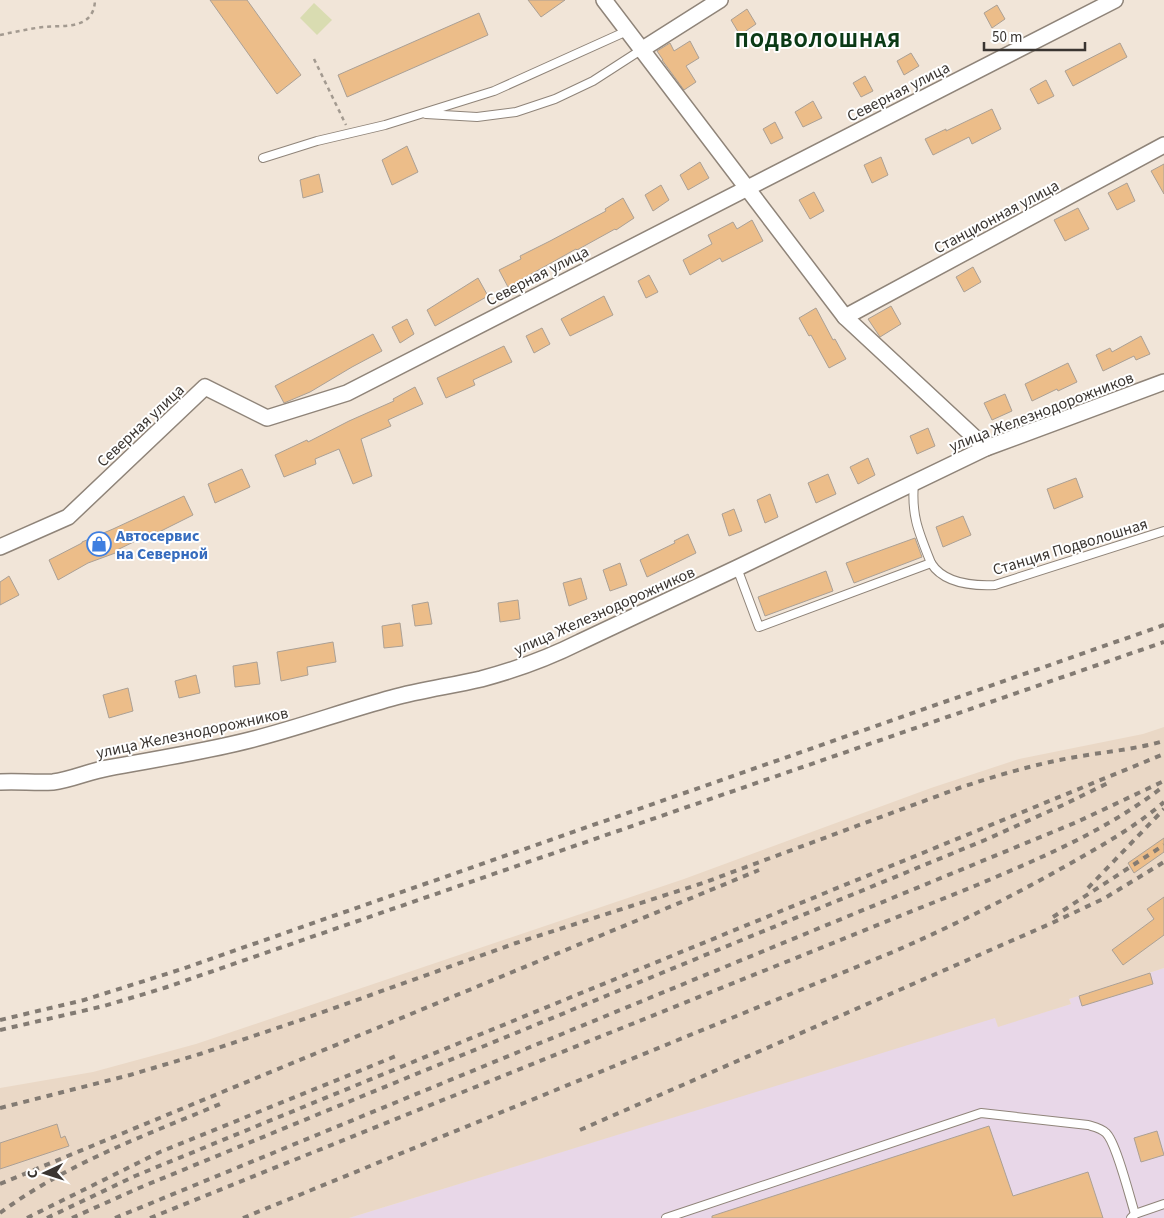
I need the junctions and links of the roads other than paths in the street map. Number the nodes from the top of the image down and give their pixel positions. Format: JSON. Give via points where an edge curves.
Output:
{"nodes":[{"id":1,"x":604,"y":0,"type":"edge"},
{"id":2,"x":720,"y":0,"type":"edge"},
{"id":3,"x":1115,"y":0,"type":"edge"},
{"id":4,"x":627,"y":31,"type":"junction"},
{"id":5,"x":641,"y":50,"type":"junction"},
{"id":6,"x":421,"y":113,"type":"junction"},
{"id":7,"x":1164,"y":145,"type":"edge"},
{"id":8,"x":263,"y":158,"type":"dead end"},
{"id":9,"x":747,"y":187,"type":"junction"},
{"id":10,"x":845,"y":317,"type":"junction"},
{"id":11,"x":1164,"y":382,"type":"edge"},
{"id":12,"x":986,"y":448,"type":"junction"},
{"id":13,"x":914,"y":483,"type":"junction"},
{"id":14,"x":1164,"y":532,"type":"edge"},
{"id":15,"x":0,"y":547,"type":"edge"},
{"id":16,"x":931,"y":564,"type":"junction"},
{"id":17,"x":737,"y":568,"type":"junction"},
{"id":18,"x":0,"y":782,"type":"edge"},
{"id":19,"x":1164,"y":1204,"type":"edge"},
{"id":20,"x":1133,"y":1216,"type":"edge"},
{"id":21,"x":666,"y":1218,"type":"edge"}],
"edges":[{"from":1,"to":4,"type":"street"},
{"from":2,"to":5,"type":"street"},
{"from":3,"to":9,"type":"street","name":"Северная улица"},
{"from":4,"to":5,"type":"street"},
{"from":4,"to":6,"type":"lane","via":[[494,91]]},
{"from":5,"to":6,"type":"lane","via":[[592,82],[516,112],[478,117]]},
{"from":5,"to":9,"type":"street"},
{"from":6,"to":8,"type":"lane"},
{"from":7,"to":10,"type":"street","name":"Станционная улица"},
{"from":9,"to":10,"type":"street"},
{"from":9,"to":15,"type":"street","name":"Северная улица","via":[[347,393],[267,418],[205,387],[68,517]]},
{"from":10,"to":12,"type":"street"},
{"from":11,"to":12,"type":"street","name":"улица Железнодорожников"},
{"from":12,"to":13,"type":"street","name":"улица Железнодорожников"},
{"from":13,"to":16,"type":"lane","via":[[915,523]]},
{"from":13,"to":17,"type":"street","name":"улица Железнодорожников"},
{"from":14,"to":16,"type":"lane","name":"Станция Подволошная","via":[[995,585],[956,581],[936,572]]},
{"from":16,"to":17,"type":"lane","via":[[759,628]]},
{"from":17,"to":18,"type":"street","name":"улица Железнодорожников","via":[[556,654],[511,670],[425,689],[204,751],[105,768],[56,781]]},
{"from":19,"to":20,"type":"lane"},
{"from":20,"to":21,"type":"lane","via":[[1113,1145],[1100,1128],[981,1113]]}]}
